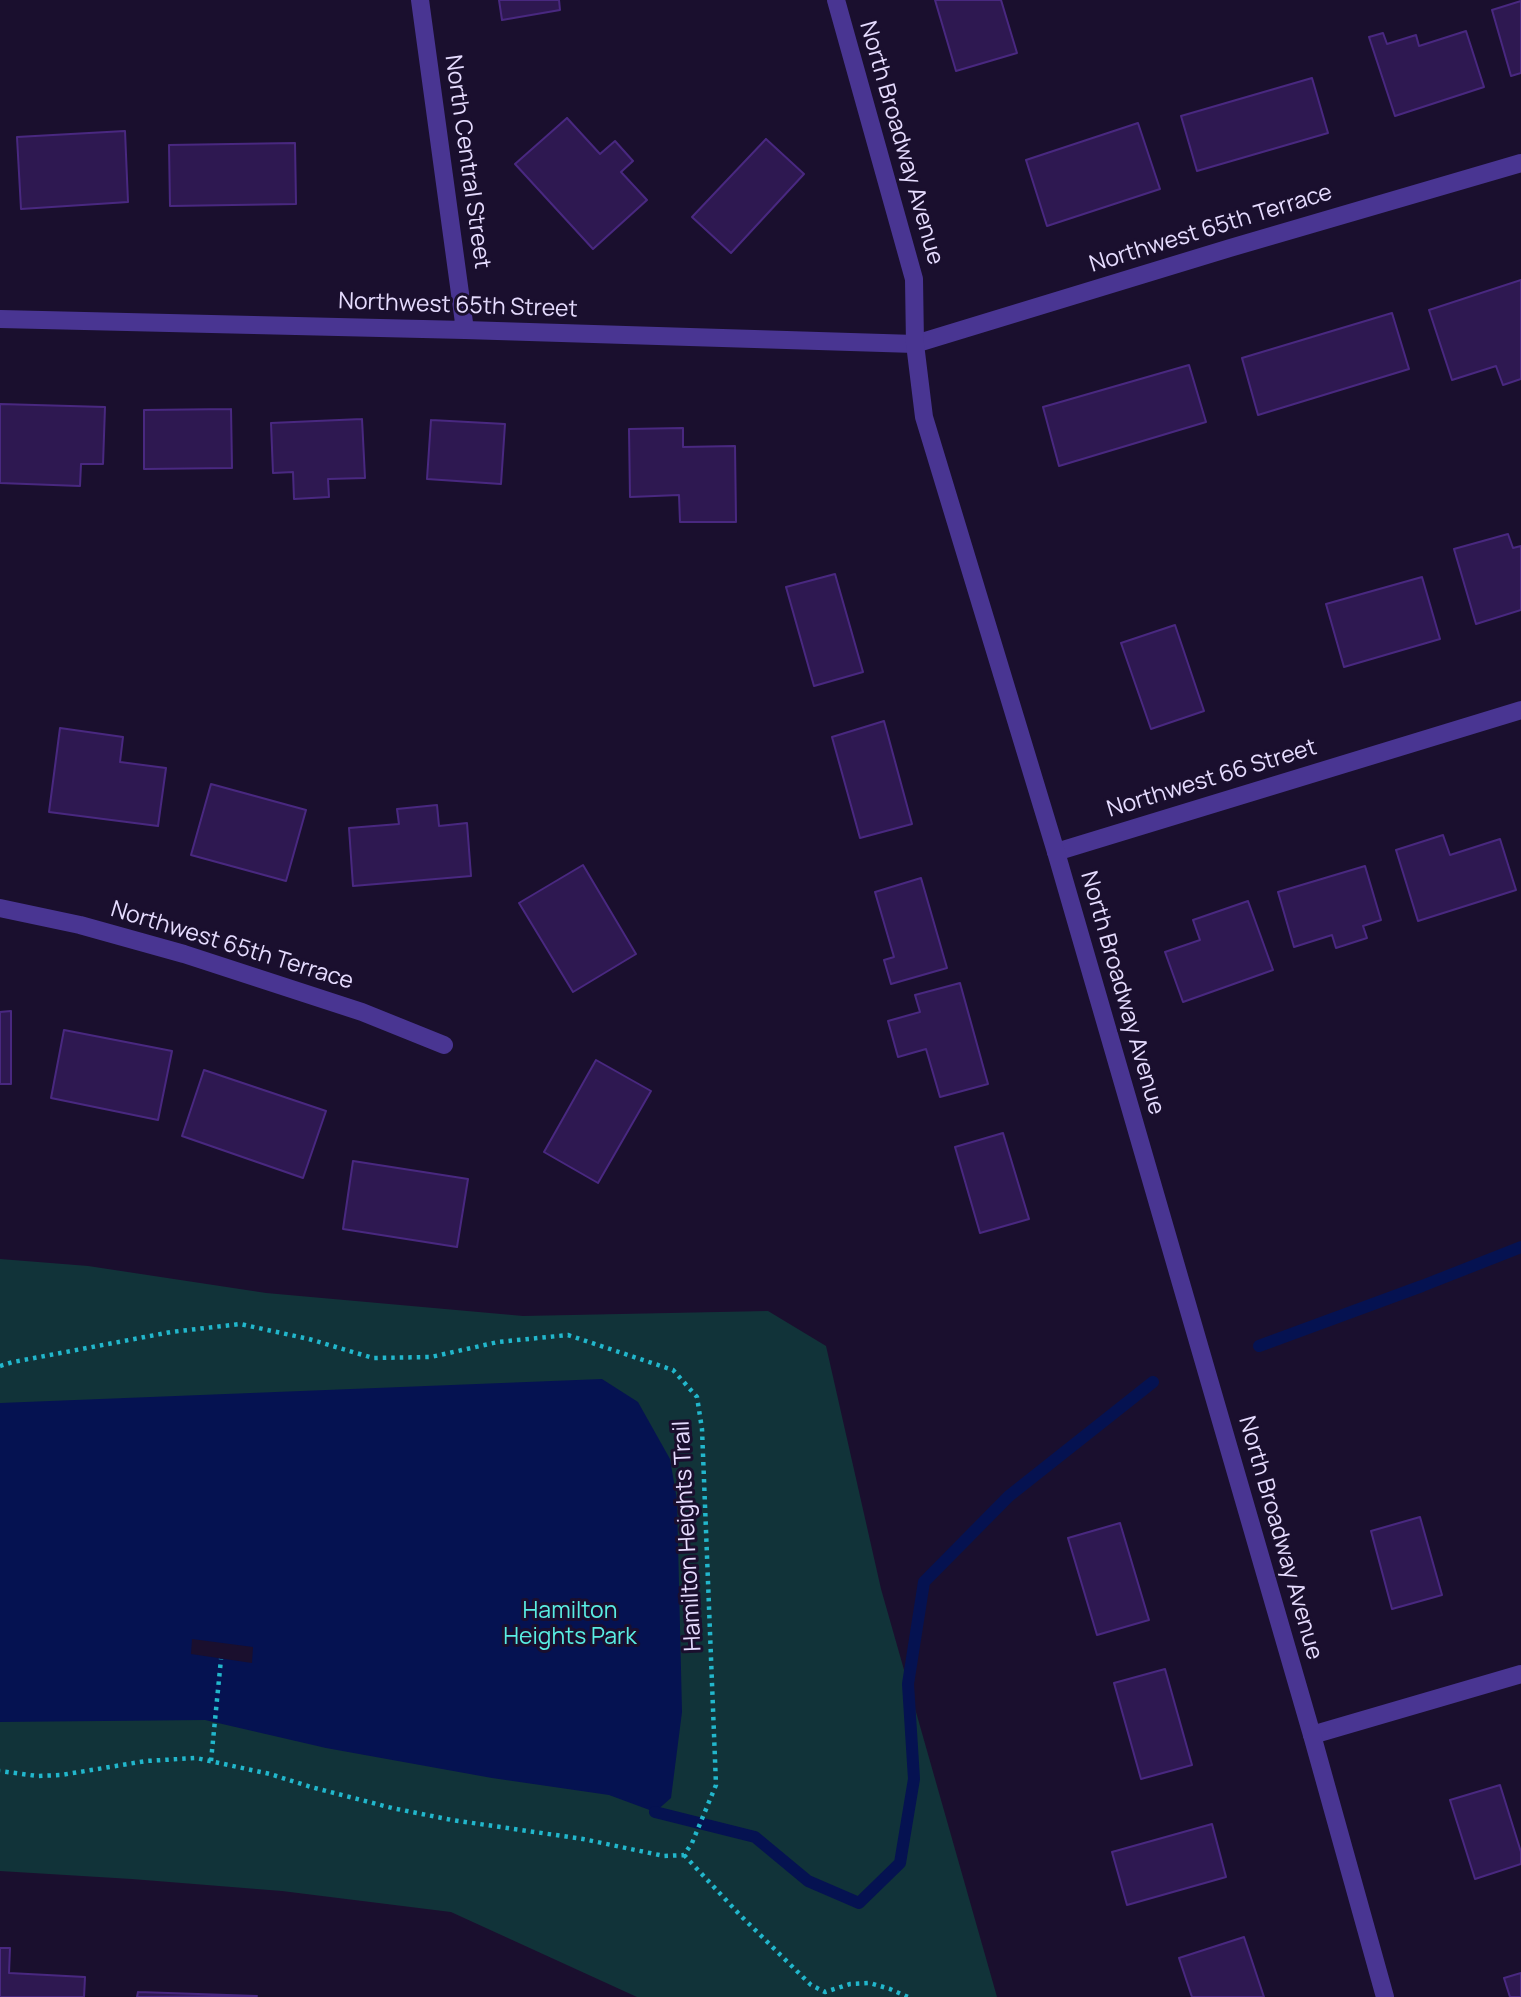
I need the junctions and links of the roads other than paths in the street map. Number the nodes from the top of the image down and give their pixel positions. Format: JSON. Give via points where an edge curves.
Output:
{"nodes":[{"id":1,"x":420,"y":0,"type":"edge"},
{"id":2,"x":836,"y":0,"type":"edge"},
{"id":3,"x":1521,"y":163,"type":"edge"},
{"id":4,"x":0,"y":319,"type":"edge"},
{"id":5,"x":465,"y":330,"type":"junction"},
{"id":6,"x":915,"y":344,"type":"junction"},
{"id":7,"x":1521,"y":710,"type":"edge"},
{"id":8,"x":1056,"y":852,"type":"junction"},
{"id":9,"x":0,"y":908,"type":"edge"},
{"id":10,"x":444,"y":1045,"type":"dead end"},
{"id":11,"x":1521,"y":1674,"type":"edge"},
{"id":12,"x":1312,"y":1735,"type":"junction"},
{"id":13,"x":1385,"y":1997,"type":"edge"}],
"edges":[{"from":1,"to":5,"type":"street","name":"North Central Street"},
{"from":2,"to":6,"type":"street","name":"North Broadway Avenue","via":[[914,279]]},
{"from":3,"to":6,"type":"street","name":"Northwest 65th Terrace"},
{"from":4,"to":5,"type":"street","name":"Northwest 65th Street"},
{"from":5,"to":6,"type":"street","name":"Northwest 65th Street"},
{"from":6,"to":8,"type":"street","name":"North Broadway Avenue","via":[[924,417]]},
{"from":7,"to":8,"type":"street","name":"Northwest 66 Street"},
{"from":8,"to":12,"type":"street","name":"North Broadway Avenue"},
{"from":9,"to":10,"type":"street","name":"Northwest 65th Terrace","via":[[184,954],[362,1012]]},
{"from":11,"to":12,"type":"street"},
{"from":12,"to":13,"type":"street","name":"North Broadway Avenue"}]}
